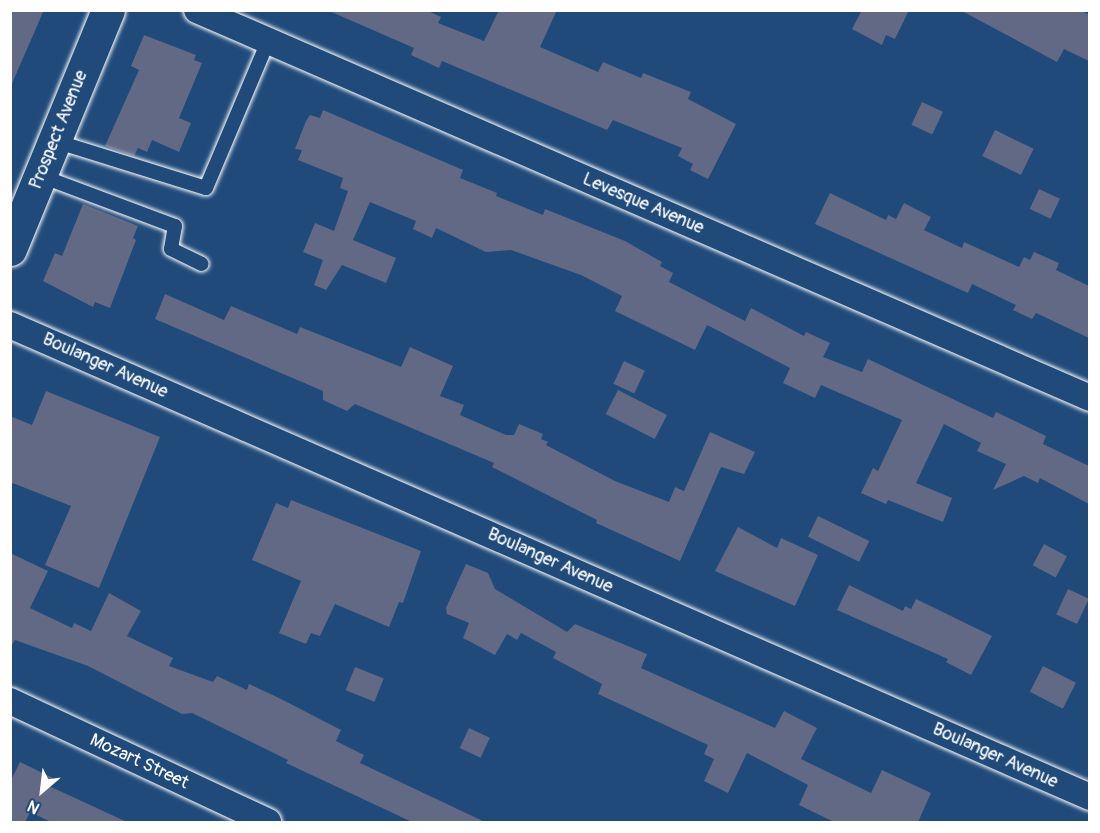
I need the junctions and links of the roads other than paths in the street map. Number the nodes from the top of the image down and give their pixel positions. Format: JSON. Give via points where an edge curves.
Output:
{"nodes":[{"id":1,"x":108,"y":10,"type":"edge"},
{"id":2,"x":197,"y":10,"type":"edge"},
{"id":3,"x":268,"y":41,"type":"junction"},
{"id":4,"x":55,"y":141,"type":"junction"},
{"id":5,"x":40,"y":176,"type":"junction"},
{"id":6,"x":10,"y":249,"type":"edge"},
{"id":7,"x":202,"y":264,"type":"dead end"},
{"id":8,"x":10,"y":325,"type":"edge"},
{"id":9,"x":1089,"y":398,"type":"edge"},
{"id":10,"x":10,"y":701,"type":"edge"},
{"id":11,"x":1089,"y":797,"type":"edge"},
{"id":12,"x":268,"y":822,"type":"edge"}],
"edges":[{"from":1,"to":4,"type":"main road","name":"Prospect Avenue"},
{"from":2,"to":3,"type":"street","name":"Levesque Avenue"},
{"from":3,"to":4,"type":"lane","via":[[206,188]]},
{"from":3,"to":9,"type":"street","name":"Levesque Avenue"},
{"from":4,"to":5,"type":"main road","name":"Prospect Avenue"},
{"from":5,"to":6,"type":"main road","name":"Prospect Avenue"},
{"from":5,"to":7,"type":"lane","via":[[175,226],[171,249]]},
{"from":8,"to":11,"type":"street","name":"Boulanger Avenue"},
{"from":10,"to":12,"type":"street","name":"Mozart Street"}]}
